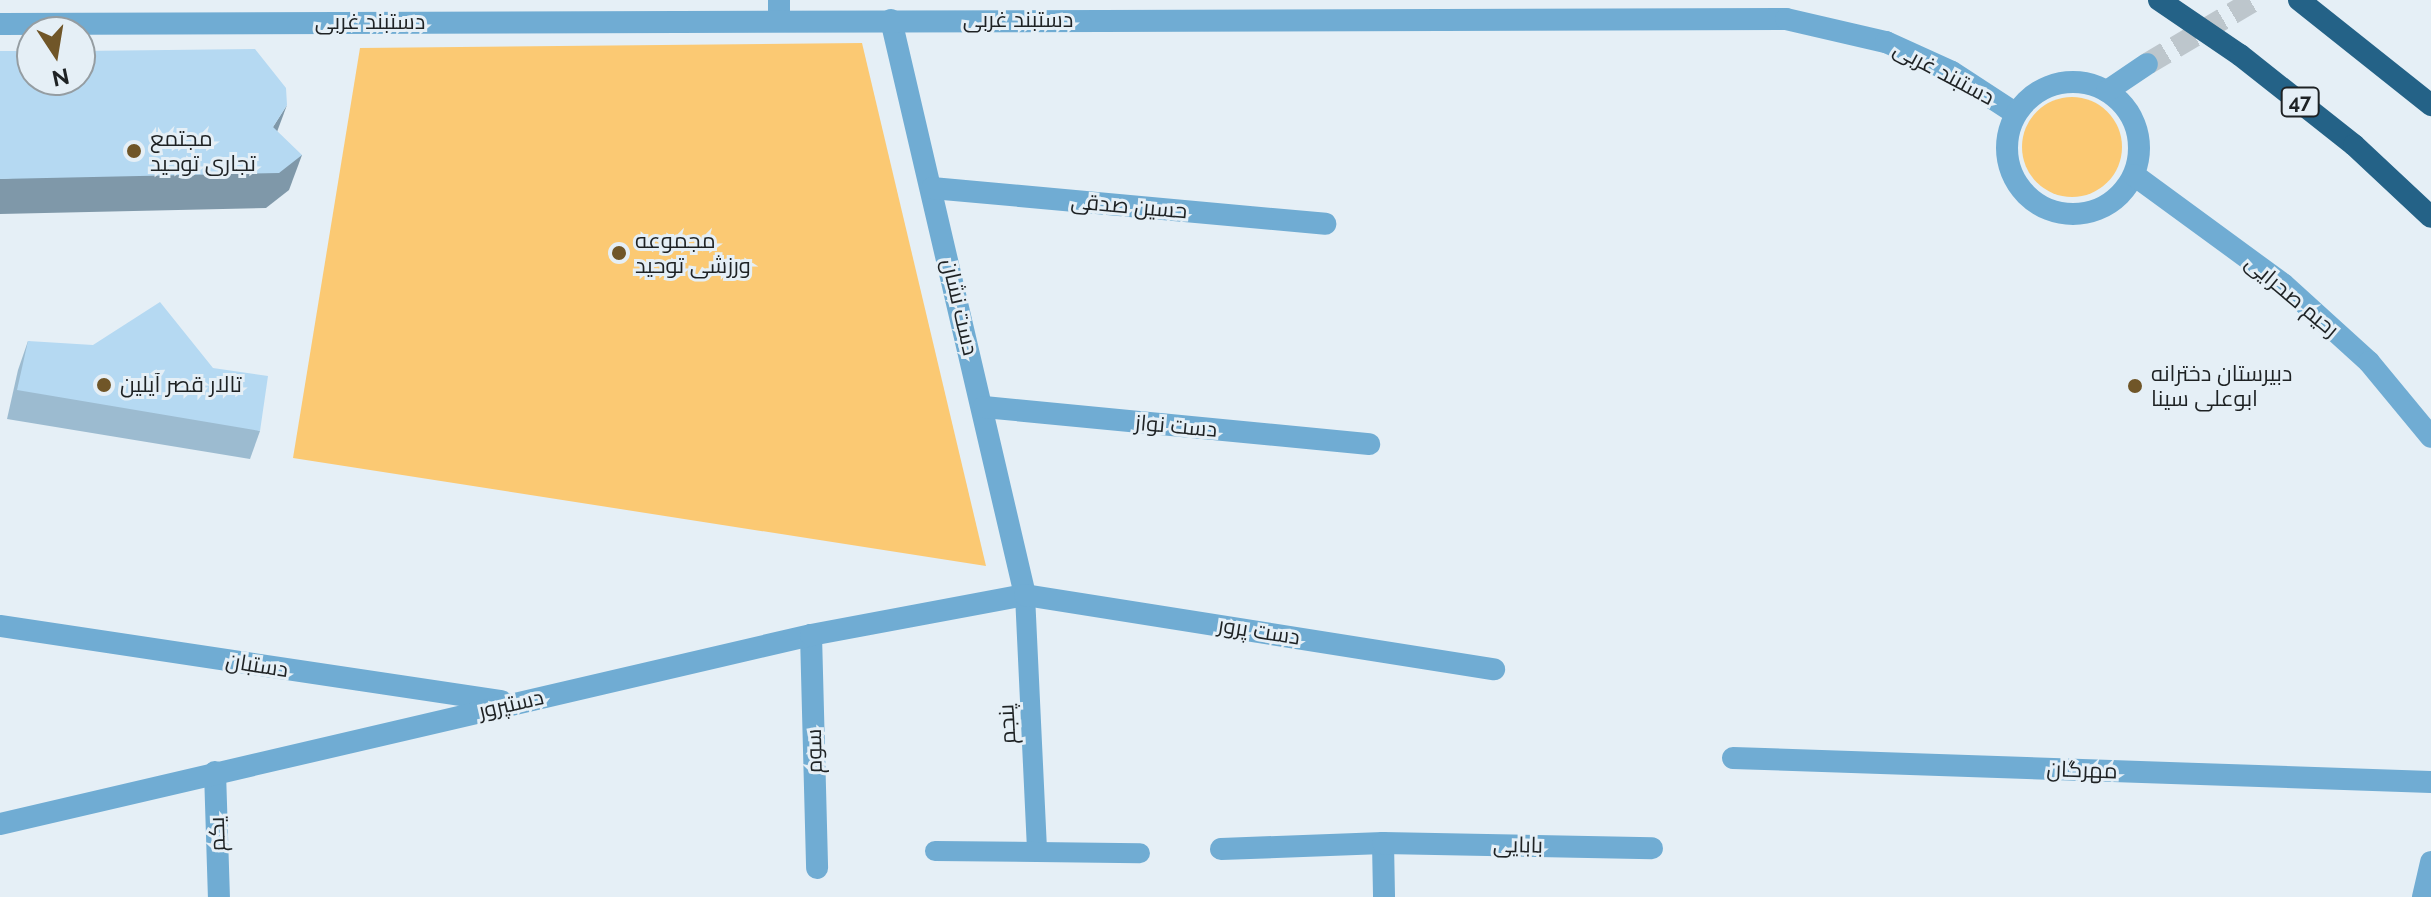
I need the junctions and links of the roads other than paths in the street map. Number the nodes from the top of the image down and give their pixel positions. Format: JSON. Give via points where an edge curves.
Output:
{"nodes":[{"id":1,"x":2159,"y":0,"type":"edge"},
{"id":2,"x":2299,"y":0,"type":"edge"},
{"id":3,"x":1785,"y":9,"type":"edge"},
{"id":4,"x":779,"y":10,"type":"edge"},
{"id":5,"x":1413,"y":10,"type":"edge"},
{"id":6,"x":173,"y":11,"type":"edge"},
{"id":7,"x":891,"y":20,"type":"junction"},
{"id":8,"x":0,"y":24,"type":"edge"},
{"id":9,"x":2147,"y":64,"type":"tunnel mouth"},
{"id":10,"x":2107,"y":91,"type":"junction"},
{"id":11,"x":2431,"y":105,"type":"edge"},
{"id":12,"x":2015,"y":113,"type":"junction"},
{"id":13,"x":2134,"y":175,"type":"junction"},
{"id":14,"x":932,"y":188,"type":"junction"},
{"id":15,"x":2431,"y":217,"type":"edge"},
{"id":16,"x":1325,"y":224,"type":"dead end"},
{"id":17,"x":984,"y":407,"type":"junction"},
{"id":18,"x":2431,"y":437,"type":"edge"},
{"id":19,"x":1369,"y":444,"type":"dead end"},
{"id":20,"x":1025,"y":595,"type":"junction"},
{"id":21,"x":0,"y":626,"type":"edge"},
{"id":22,"x":811,"y":635,"type":"junction"},
{"id":23,"x":1494,"y":669,"type":"dead end"},
{"id":24,"x":514,"y":703,"type":"junction"},
{"id":25,"x":1733,"y":758,"type":"dead end"},
{"id":26,"x":215,"y":772,"type":"junction"},
{"id":27,"x":2431,"y":782,"type":"edge"},
{"id":28,"x":0,"y":824,"type":"edge"},
{"id":29,"x":1383,"y":843,"type":"junction"},
{"id":30,"x":1652,"y":848,"type":"dead end"},
{"id":31,"x":1221,"y":849,"type":"dead end"},
{"id":32,"x":935,"y":851,"type":"dead end"},
{"id":33,"x":1037,"y":851,"type":"junction"},
{"id":34,"x":1140,"y":853,"type":"dead end"},
{"id":35,"x":2431,"y":862,"type":"edge"},
{"id":36,"x":817,"y":868,"type":"dead end"},
{"id":37,"x":219,"y":897,"type":"edge"},
{"id":38,"x":1384,"y":897,"type":"edge"},
{"id":39,"x":2423,"y":897,"type":"edge"}],
"edges":[{"from":1,"to":15,"type":"highway","number":"47","via":[[2240,55],[2354,145]]},
{"from":2,"to":11,"type":"highway"},
{"from":3,"to":5,"type":"street","name":"دستبند غربی"},
{"from":3,"to":12,"type":"street","name":"دستبند غربی","via":[[1886,42],[1952,72]]},
{"from":4,"to":6,"type":"street","name":"دستبند غربی"},
{"from":4,"to":7,"type":"street","name":"دستبند غربی"},
{"from":5,"to":7,"type":"street","name":"دستبند غربی"},
{"from":6,"to":8,"type":"street","name":"دستبند غربی"},
{"from":7,"to":14,"type":"street","name":"دست نشان"},
{"from":9,"to":10,"type":"street"},
{"from":10,"to":12,"type":"street","via":[[2088,82],[2057,84],[2029,97]]},
{"from":10,"to":13,"type":"street","via":[[2133,119],[2139,137]]},
{"from":12,"to":13,"type":"street","via":[[2007,133],[2012,176],[2041,207],[2084,214],[2105,207]]},
{"from":13,"to":18,"type":"street","name":"رحیم صحرایی","via":[[2283,284],[2369,362]]},
{"from":14,"to":16,"type":"street","name":"حسین صدقی"},
{"from":14,"to":17,"type":"street","name":"دست نشان"},
{"from":17,"to":19,"type":"street","name":"دست نواز"},
{"from":17,"to":20,"type":"street","name":"دست نشان"},
{"from":20,"to":22,"type":"street","name":"دستپرور"},
{"from":20,"to":23,"type":"street","name":"دست پرور"},
{"from":20,"to":33,"type":"lane","name":"پنجم"},
{"from":21,"to":24,"type":"street","name":"دستبان"},
{"from":22,"to":24,"type":"street","name":"دستپرور"},
{"from":22,"to":36,"type":"street","name":"سوم"},
{"from":24,"to":26,"type":"street","name":"دستپرور"},
{"from":25,"to":27,"type":"street","name":"مهرگان"},
{"from":26,"to":28,"type":"street","name":"دستپرور"},
{"from":26,"to":37,"type":"street","name":"یکم"},
{"from":29,"to":30,"type":"street","name":"بابایی"},
{"from":29,"to":31,"type":"street","name":"بابایی"},
{"from":29,"to":38,"type":"street"},
{"from":32,"to":33,"type":"lane"},
{"from":33,"to":34,"type":"lane"},
{"from":35,"to":39,"type":"street"}]}
